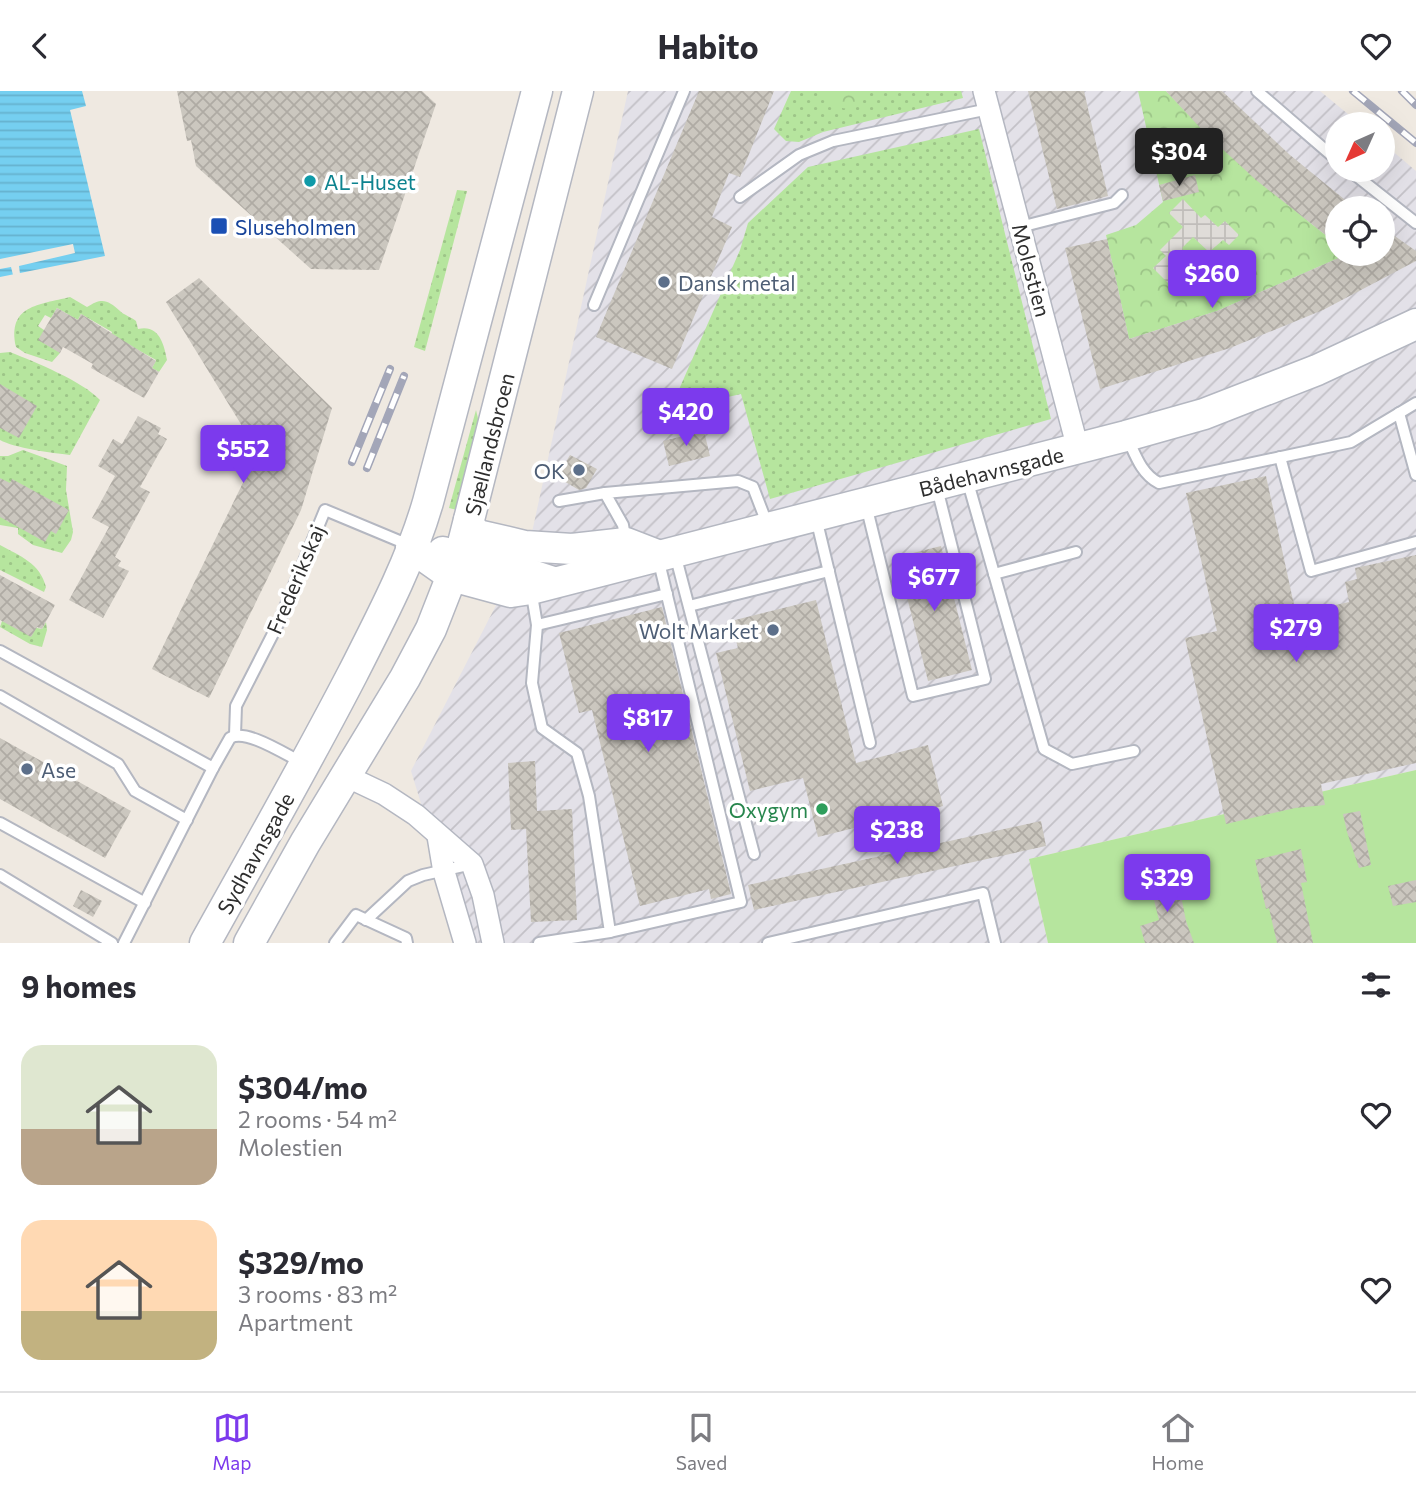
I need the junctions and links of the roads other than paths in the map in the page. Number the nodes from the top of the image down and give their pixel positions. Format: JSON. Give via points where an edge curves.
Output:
{"nodes":[{"id":1,"x":537,"y":91,"type":"edge"},
{"id":2,"x":578,"y":91,"type":"edge"},
{"id":3,"x":684,"y":91,"type":"edge"},
{"id":4,"x":1257,"y":91,"type":"edge"},
{"id":5,"x":987,"y":100,"type":"edge"},
{"id":6,"x":1325,"y":151,"type":"edge"},
{"id":7,"x":1364,"y":182,"type":"edge"},
{"id":8,"x":1122,"y":195,"type":"dead end"},
{"id":9,"x":740,"y":197,"type":"dead end"},
{"id":10,"x":1416,"y":222,"type":"edge"},
{"id":11,"x":1020,"y":227,"type":"junction"},
{"id":12,"x":594,"y":305,"type":"dead end"},
{"id":13,"x":1416,"y":324,"type":"edge"},
{"id":14,"x":1416,"y":404,"type":"edge"},
{"id":15,"x":1399,"y":413,"type":"junction"},
{"id":16,"x":1126,"y":436,"type":"junction"},
{"id":17,"x":1078,"y":449,"type":"junction"},
{"id":18,"x":1280,"y":457,"type":"junction"},
{"id":19,"x":1416,"y":475,"type":"edge"},
{"id":20,"x":966,"y":477,"type":"junction"},
{"id":21,"x":936,"y":485,"type":"junction"},
{"id":22,"x":605,"y":493,"type":"junction"},
{"id":23,"x":559,"y":501,"type":"dead end"},
{"id":24,"x":865,"y":503,"type":"junction"},
{"id":25,"x":816,"y":515,"type":"junction"},
{"id":26,"x":469,"y":520,"type":"junction"},
{"id":27,"x":768,"y":527,"type":"junction"},
{"id":28,"x":1416,"y":543,"type":"edge"},
{"id":29,"x":411,"y":547,"type":"junction"},
{"id":30,"x":1076,"y":552,"type":"dead end"},
{"id":31,"x":647,"y":553,"type":"junction"},
{"id":32,"x":456,"y":566,"type":"junction"},
{"id":33,"x":829,"y":571,"type":"junction"},
{"id":34,"x":994,"y":574,"type":"junction"},
{"id":35,"x":542,"y":586,"type":"junction"},
{"id":36,"x":667,"y":594,"type":"junction"},
{"id":37,"x":689,"y":606,"type":"junction"},
{"id":38,"x":537,"y":625,"type":"junction"},
{"id":39,"x":0,"y":651,"type":"edge"},
{"id":40,"x":0,"y":696,"type":"edge"},
{"id":41,"x":235,"y":735,"type":"junction"},
{"id":42,"x":870,"y":743,"type":"dead end"},
{"id":43,"x":1134,"y":751,"type":"dead end"},
{"id":44,"x":305,"y":764,"type":"junction"},
{"id":45,"x":213,"y":768,"type":"junction"},
{"id":46,"x":346,"y":776,"type":"junction"},
{"id":47,"x":187,"y":820,"type":"junction"},
{"id":48,"x":0,"y":823,"type":"edge"},
{"id":49,"x":438,"y":836,"type":"junction"},
{"id":50,"x":754,"y":854,"type":"dead end"},
{"id":51,"x":472,"y":865,"type":"junction"},
{"id":52,"x":444,"y":872,"type":"junction"},
{"id":53,"x":0,"y":875,"type":"edge"},
{"id":54,"x":145,"y":903,"type":"junction"},
{"id":55,"x":366,"y":920,"type":"junction"},
{"id":56,"x":610,"y":932,"type":"junction"},
{"id":57,"x":112,"y":943,"type":"edge"},
{"id":58,"x":124,"y":943,"type":"edge"},
{"id":59,"x":205,"y":943,"type":"edge"},
{"id":60,"x":249,"y":943,"type":"edge"},
{"id":61,"x":335,"y":943,"type":"edge"},
{"id":62,"x":407,"y":943,"type":"edge"},
{"id":63,"x":465,"y":943,"type":"edge"},
{"id":64,"x":493,"y":943,"type":"edge"},
{"id":65,"x":539,"y":943,"type":"edge"},
{"id":66,"x":768,"y":943,"type":"edge"},
{"id":67,"x":995,"y":943,"type":"edge"}],
"edges":[{"from":1,"to":29,"type":"street","name":"Sjællandsbroen","via":[[428,502]]},
{"from":2,"to":26,"type":"street","name":"Sjællandsbroen"},
{"from":3,"to":12,"type":"lane"},
{"from":4,"to":6,"type":"lane"},
{"from":5,"to":9,"type":"lane","via":[[833,141],[799,155]]},
{"from":5,"to":11,"type":"street","name":"Molestien"},
{"from":7,"to":10,"type":"lane"},
{"from":8,"to":11,"type":"lane","via":[[1114,204]]},
{"from":11,"to":17,"type":"street","name":"Molestien"},
{"from":13,"to":16,"type":"street","name":"Bådehavnsgade","via":[[1317,370],[1204,414]]},
{"from":14,"to":15,"type":"lane"},
{"from":15,"to":18,"type":"lane","via":[[1351,442]]},
{"from":15,"to":19,"type":"lane"},
{"from":16,"to":17,"type":"street","name":"Bådehavnsgade"},
{"from":16,"to":18,"type":"lane","via":[[1142,469],[1158,483]]},
{"from":17,"to":20,"type":"street","name":"Bådehavnsgade"},
{"from":18,"to":28,"type":"lane","via":[[1311,571]]},
{"from":20,"to":21,"type":"street","name":"Bådehavnsgade"},
{"from":20,"to":34,"type":"lane"},
{"from":21,"to":24,"type":"street","name":"Bådehavnsgade"},
{"from":21,"to":24,"type":"lane","via":[[985,679],[914,696]]},
{"from":22,"to":23,"type":"lane"},
{"from":22,"to":27,"type":"lane","via":[[738,481],[754,487]]},
{"from":22,"to":31,"type":"lane","via":[[622,525]]},
{"from":24,"to":25,"type":"street","name":"Bådehavnsgade"},
{"from":25,"to":27,"type":"street","name":"Bådehavnsgade"},
{"from":25,"to":33,"type":"lane"},
{"from":26,"to":31,"type":"street","via":[[469,527],[478,535],[524,545]]},
{"from":26,"to":32,"type":"street","name":"Sjællandsbroen"},
{"from":27,"to":31,"type":"street","name":"Bådehavnsgade"},
{"from":29,"to":32,"type":"street","name":"Bådehavnsgade"},
{"from":29,"to":41,"type":"lane","name":"Frederikskaj","via":[[325,510],[279,622],[236,706]]},
{"from":29,"to":44,"type":"street","name":"Sjællandsbroen","via":[[364,652]]},
{"from":30,"to":34,"type":"lane"},
{"from":31,"to":35,"type":"street","name":"Bådehavnsgade"},
{"from":31,"to":36,"type":"lane"},
{"from":31,"to":37,"type":"lane"},
{"from":32,"to":35,"type":"street","name":"Bådehavnsgade","via":[[511,592]]},
{"from":32,"to":46,"type":"street","name":"Sjællandsbroen","via":[[431,629]]},
{"from":33,"to":37,"type":"lane"},
{"from":33,"to":42,"type":"lane"},
{"from":34,"to":43,"type":"lane","via":[[1044,749],[1072,764]]},
{"from":35,"to":38,"type":"lane"},
{"from":36,"to":38,"type":"lane"},
{"from":36,"to":56,"type":"lane","via":[[741,902]]},
{"from":37,"to":50,"type":"lane"},
{"from":38,"to":56,"type":"lane","via":[[532,683],[541,728],[577,753],[589,796]]},
{"from":39,"to":45,"type":"lane"},
{"from":40,"to":47,"type":"lane","via":[[118,764],[135,791]]},
{"from":41,"to":44,"type":"lane","via":[[252,737]]},
{"from":41,"to":45,"type":"lane","name":"Frederikskaj"},
{"from":44,"to":46,"type":"street"},
{"from":44,"to":59,"type":"street","name":"Sydhavnsgade"},
{"from":45,"to":47,"type":"lane","name":"Frederikskaj"},
{"from":46,"to":49,"type":"street","via":[[403,806]]},
{"from":46,"to":60,"type":"street","name":"Sydhavnsgade"},
{"from":47,"to":54,"type":"lane","name":"Frederikskaj"},
{"from":48,"to":54,"type":"lane"},
{"from":49,"to":51,"type":"street"},
{"from":49,"to":52,"type":"street"},
{"from":51,"to":52,"type":"lane"},
{"from":51,"to":64,"type":"street"},
{"from":52,"to":55,"type":"lane","via":[[408,881]]},
{"from":52,"to":63,"type":"street"},
{"from":53,"to":57,"type":"lane"},
{"from":54,"to":58,"type":"lane","name":"Frederikskaj"},
{"from":55,"to":61,"type":"lane","via":[[356,915]]},
{"from":55,"to":62,"type":"lane","via":[[406,937]]},
{"from":56,"to":65,"type":"lane"},
{"from":66,"to":67,"type":"lane","via":[[983,893]]}]}
